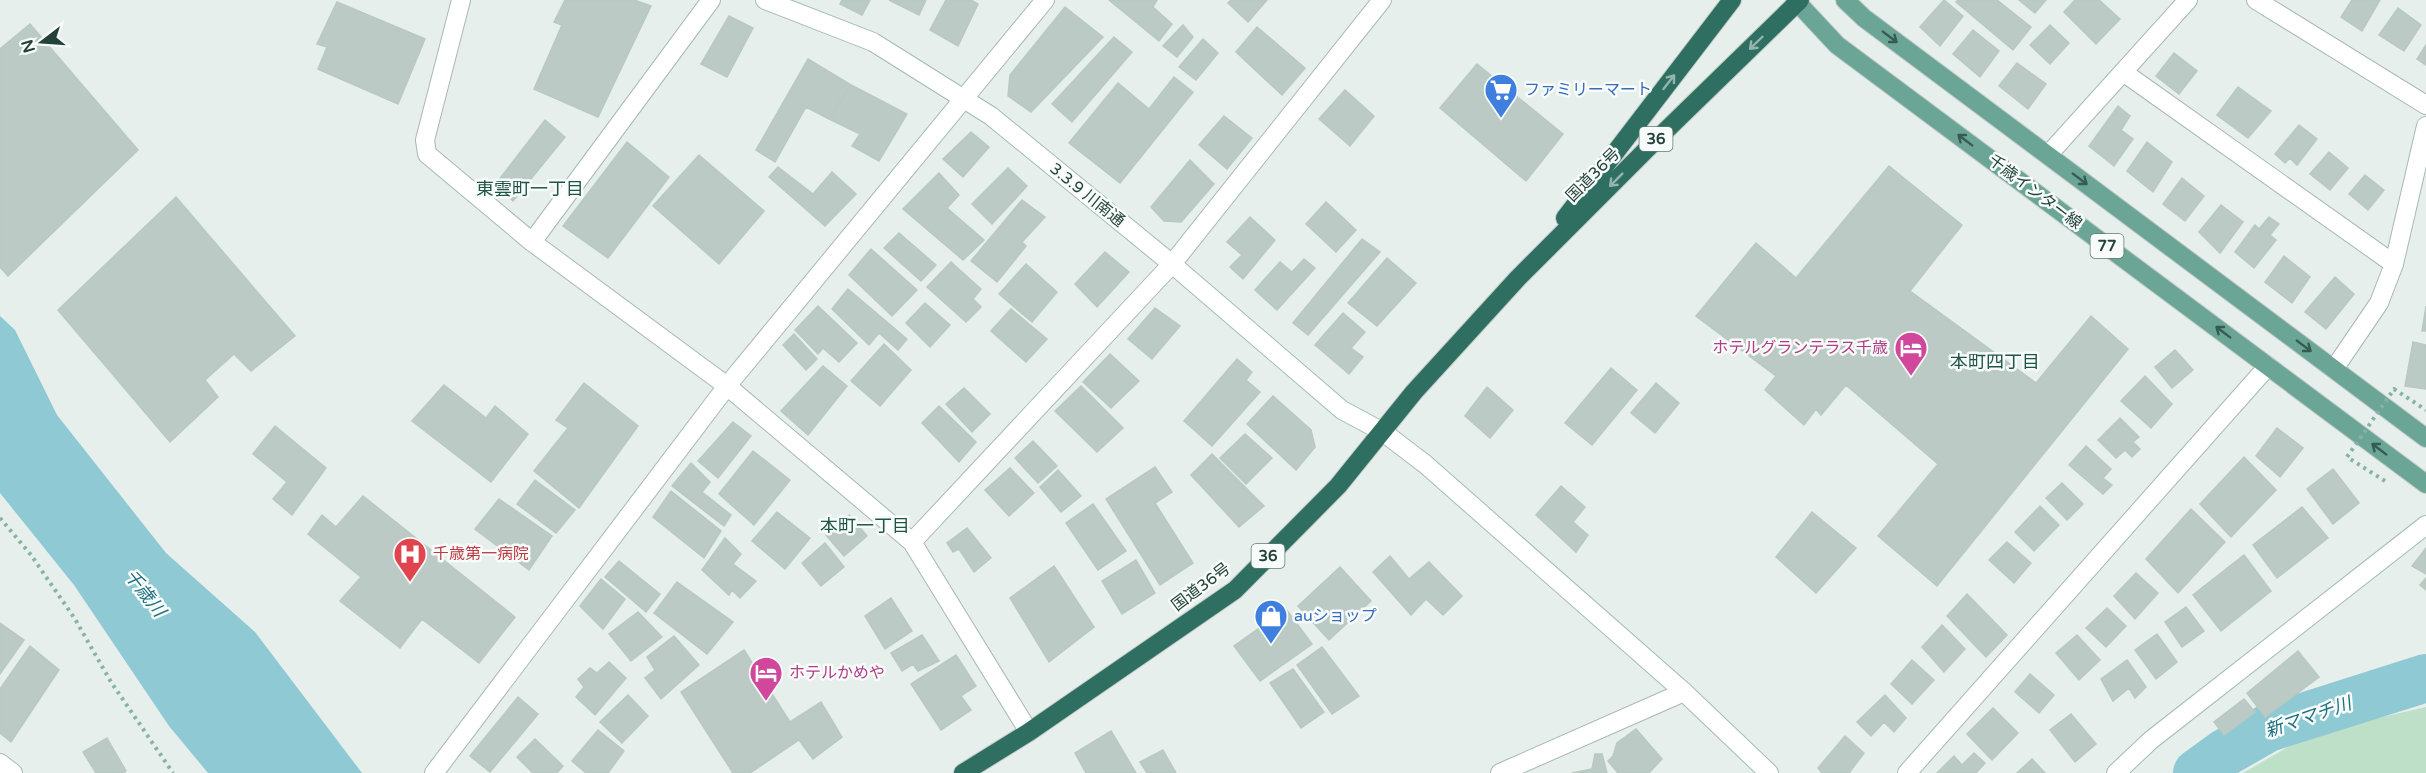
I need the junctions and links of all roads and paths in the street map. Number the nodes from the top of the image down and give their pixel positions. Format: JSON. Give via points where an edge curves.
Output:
{"nodes":[{"id":1,"x":461,"y":0,"type":"edge"},
{"id":2,"x":711,"y":0,"type":"edge"},
{"id":3,"x":765,"y":0,"type":"edge"},
{"id":4,"x":1045,"y":0,"type":"edge"},
{"id":5,"x":1382,"y":0,"type":"edge"},
{"id":6,"x":1732,"y":0,"type":"edge"},
{"id":7,"x":1845,"y":0,"type":"edge"},
{"id":8,"x":2188,"y":0,"type":"edge"},
{"id":9,"x":2256,"y":0,"type":"edge"},
{"id":10,"x":1798,"y":1,"type":"edge"},
{"id":11,"x":2123,"y":72,"type":"junction"},
{"id":12,"x":964,"y":98,"type":"junction"},
{"id":13,"x":2426,"y":105,"type":"edge"},
{"id":14,"x":2426,"y":126,"type":"edge"},
{"id":15,"x":2048,"y":155,"type":"junction"},
{"id":16,"x":532,"y":242,"type":"junction"},
{"id":17,"x":1172,"y":264,"type":"junction"},
{"id":18,"x":2394,"y":264,"type":"junction"},
{"id":19,"x":1518,"y":278,"type":"junction"},
{"id":20,"x":2268,"y":366,"type":"junction"},
{"id":21,"x":2334,"y":369,"type":"junction"},
{"id":22,"x":727,"y":386,"type":"junction"},
{"id":23,"x":2426,"y":410,"type":"edge"},
{"id":24,"x":1383,"y":432,"type":"junction"},
{"id":25,"x":2426,"y":438,"type":"edge"},
{"id":26,"x":2385,"y":481,"type":"dead end"},
{"id":27,"x":2426,"y":484,"type":"edge"},
{"id":28,"x":0,"y":518,"type":"edge"},
{"id":29,"x":2426,"y":525,"type":"edge"},
{"id":30,"x":912,"y":542,"type":"junction"},
{"id":31,"x":1684,"y":692,"type":"junction"},
{"id":32,"x":1029,"y":732,"type":"junction"},
{"id":33,"x":0,"y":763,"type":"edge"},
{"id":34,"x":986,"y":767,"type":"edge"},
{"id":35,"x":436,"y":772,"type":"edge"},
{"id":36,"x":13,"y":773,"type":"edge"},
{"id":37,"x":173,"y":773,"type":"edge"},
{"id":38,"x":963,"y":773,"type":"edge"},
{"id":39,"x":1500,"y":773,"type":"edge"},
{"id":40,"x":1769,"y":773,"type":"edge"},
{"id":41,"x":1907,"y":773,"type":"edge"},
{"id":42,"x":2116,"y":773,"type":"edge"}],
"edges":[{"from":1,"to":16,"type":"street","via":[[425,140],[427,154]]},
{"from":2,"to":16,"type":"street"},
{"from":3,"to":12,"type":"street","name":"3.3.9 川南通","via":[[873,42]]},
{"from":4,"to":12,"type":"street"},
{"from":5,"to":17,"type":"street"},
{"from":19,"to":6,"type":"highway","name":"国道36号","number":"36","one_way":true},
{"from":7,"to":15,"type":"main road","number":"77","one_way":true},
{"from":8,"to":11,"type":"street"},
{"from":9,"to":13,"type":"street"},
{"from":10,"to":19,"type":"highway","name":"国道36号","number":"36","one_way":true},
{"from":20,"to":10,"type":"main road","name":"千歳インター線","number":"77","one_way":true,"via":[[1837,45]]},
{"from":11,"to":15,"type":"street"},
{"from":11,"to":18,"type":"street"},
{"from":12,"to":17,"type":"street","name":"3.3.9 川南通"},
{"from":12,"to":22,"type":"street"},
{"from":14,"to":18,"type":"street"},
{"from":15,"to":21,"type":"main road","number":"77","one_way":true},
{"from":16,"to":22,"type":"street"},
{"from":17,"to":24,"type":"street","name":"3.3.9 川南通","via":[[1342,410]]},
{"from":17,"to":30,"type":"street"},
{"from":18,"to":21,"type":"street","via":[[2379,303]]},
{"from":19,"to":24,"type":"highway","name":"国道36号","number":"36","via":[[1414,392]]},
{"from":27,"to":20,"type":"main road","name":"千歳インター線","number":"77","one_way":true},
{"from":20,"to":41,"type":"street"},
{"from":21,"to":25,"type":"main road","number":"77"},
{"from":22,"to":30,"type":"street"},
{"from":22,"to":35,"type":"street"},
{"from":23,"to":26,"type":"path","bridge":true,"via":[[2394,389],[2347,457]]},
{"from":24,"to":31,"type":"street","name":"3.3.9 川南通","via":[[1425,464]]},
{"from":24,"to":32,"type":"highway","name":"国道36号","number":"36","via":[[1338,486],[1235,590]]},
{"from":28,"to":37,"type":"path","via":[[69,610],[111,682]]},
{"from":29,"to":42,"type":"street","via":[[2151,740]]},
{"from":30,"to":32,"type":"street"},
{"from":31,"to":39,"type":"street"},
{"from":31,"to":40,"type":"street","name":"3.3.9 川南通"},
{"from":32,"to":34,"type":"highway","name":"国道36号","number":"36"},
{"from":33,"to":36,"type":"street"},
{"from":34,"to":38,"type":"highway","name":"国道36号","number":"36"}]}
